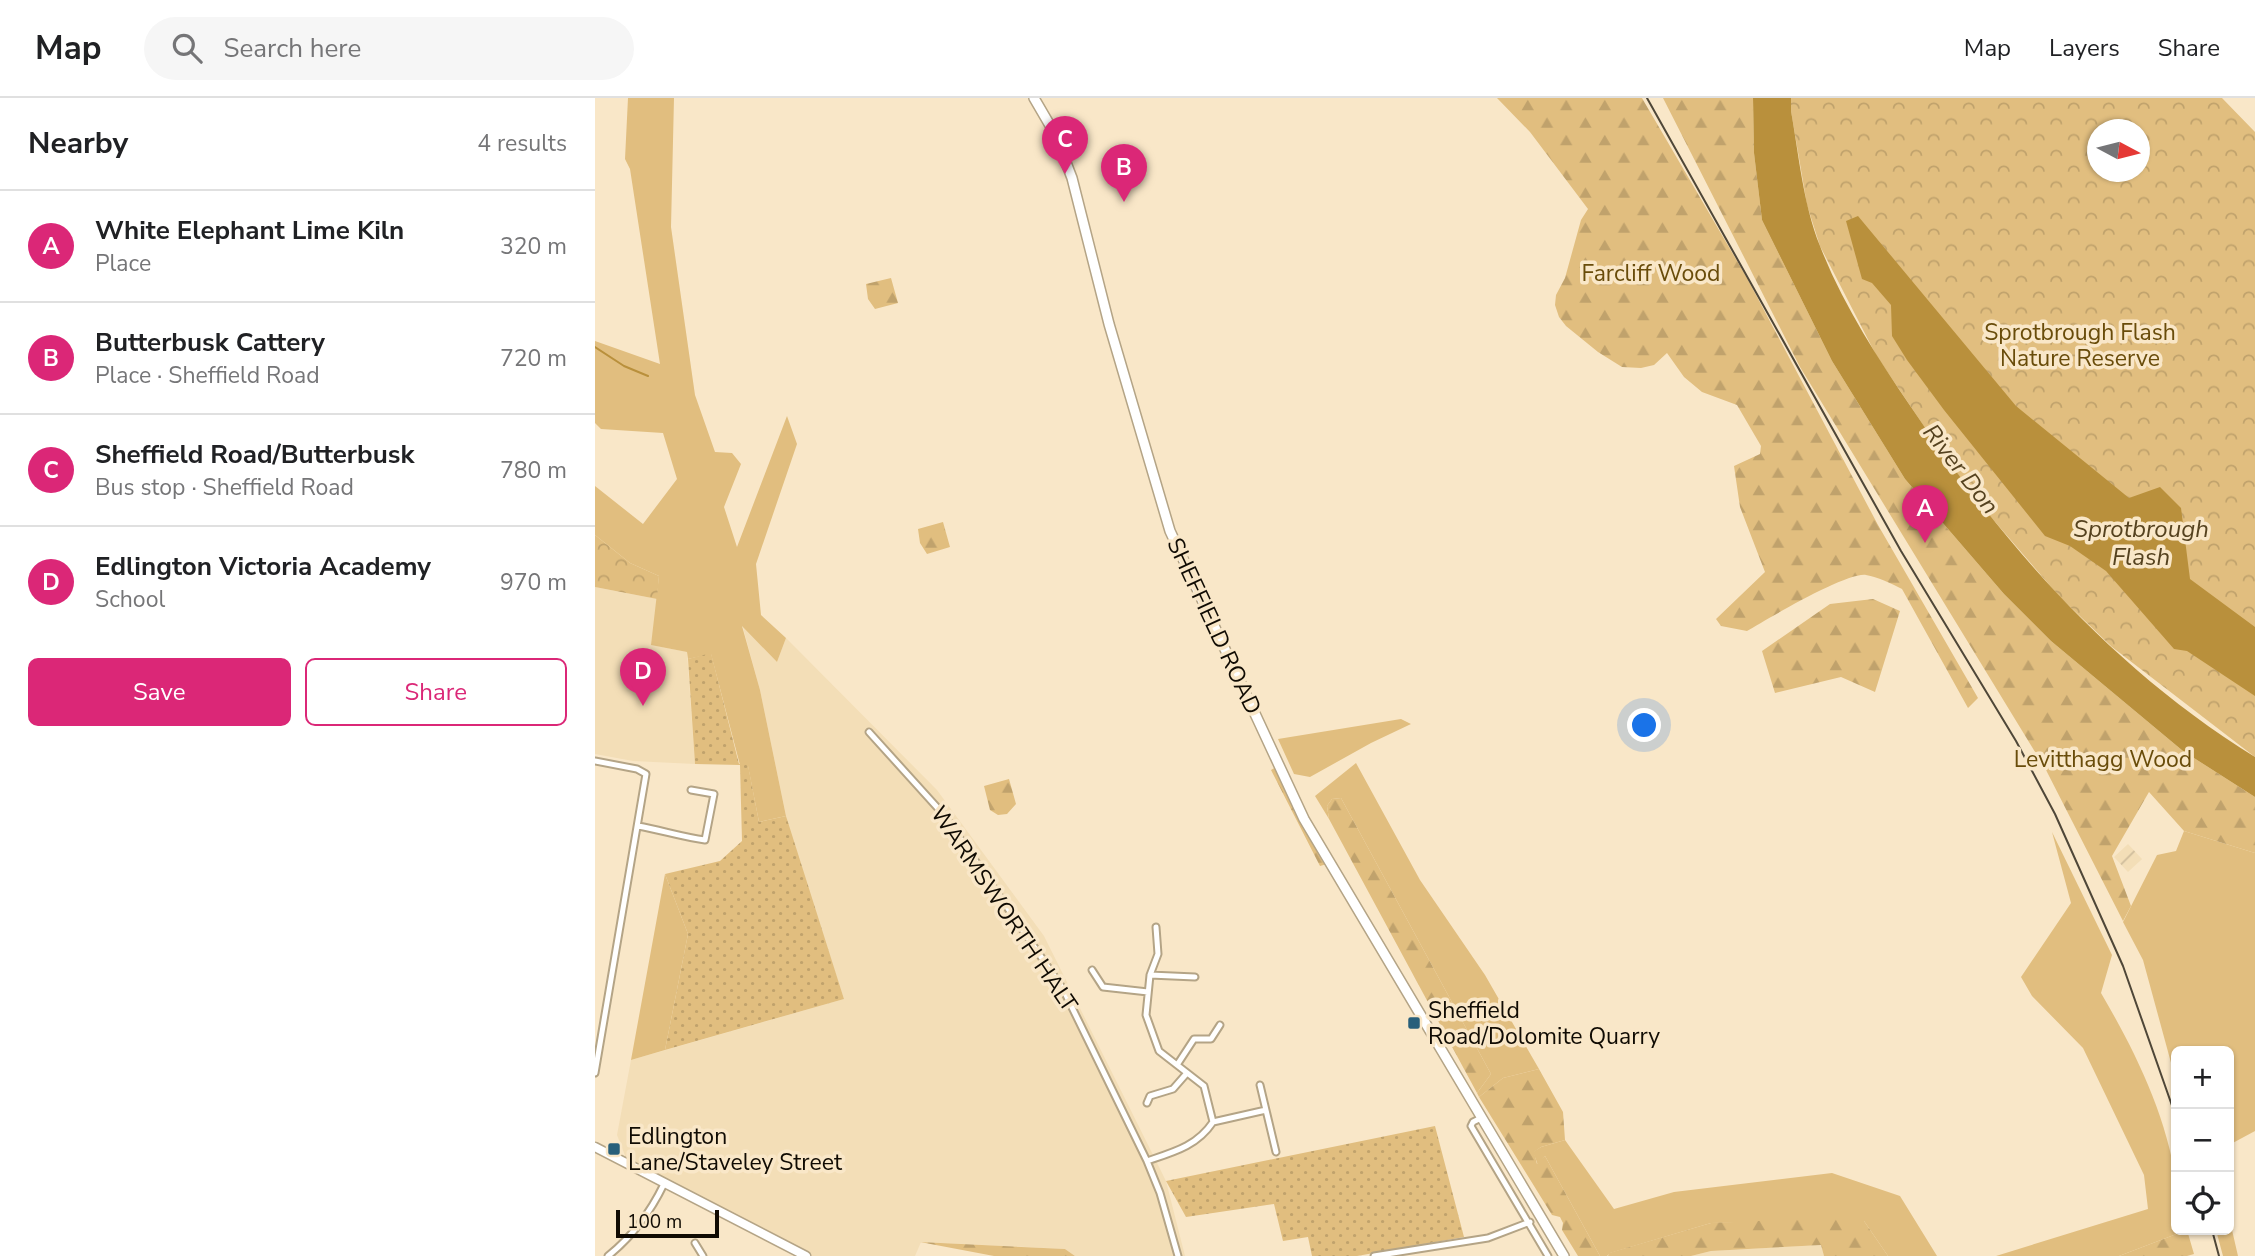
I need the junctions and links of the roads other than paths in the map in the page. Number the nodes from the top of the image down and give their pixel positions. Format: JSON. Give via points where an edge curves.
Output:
{"nodes":[{"id":1,"x":1034,"y":98,"type":"edge"},
{"id":2,"x":869,"y":732,"type":"dead end"},
{"id":3,"x":595,"y":761,"type":"edge"},
{"id":4,"x":691,"y":790,"type":"dead end"},
{"id":5,"x":638,"y":826,"type":"junction"},
{"id":6,"x":1156,"y":927,"type":"dead end"},
{"id":7,"x":1092,"y":970,"type":"dead end"},
{"id":8,"x":1150,"y":975,"type":"junction"},
{"id":9,"x":1195,"y":976,"type":"dead end"},
{"id":10,"x":1149,"y":992,"type":"junction"},
{"id":11,"x":1220,"y":1026,"type":"dead end"},
{"id":12,"x":1177,"y":1065,"type":"junction"},
{"id":13,"x":595,"y":1073,"type":"edge"},
{"id":14,"x":1187,"y":1073,"type":"junction"},
{"id":15,"x":1260,"y":1085,"type":"dead end"},
{"id":16,"x":1145,"y":1088,"type":"dead end"},
{"id":17,"x":1266,"y":1110,"type":"junction"},
{"id":18,"x":1481,"y":1118,"type":"junction"},
{"id":19,"x":1213,"y":1122,"type":"junction"},
{"id":20,"x":595,"y":1147,"type":"edge"},
{"id":21,"x":1276,"y":1153,"type":"dead end"},
{"id":22,"x":1147,"y":1161,"type":"junction"},
{"id":23,"x":664,"y":1184,"type":"junction"},
{"id":24,"x":1530,"y":1222,"type":"junction"},
{"id":25,"x":695,"y":1243,"type":"dead end"},
{"id":26,"x":608,"y":1256,"type":"edge"},
{"id":27,"x":703,"y":1256,"type":"edge"},
{"id":28,"x":806,"y":1256,"type":"edge"},
{"id":29,"x":1178,"y":1256,"type":"edge"},
{"id":30,"x":1374,"y":1256,"type":"edge"},
{"id":31,"x":1548,"y":1256,"type":"edge"},
{"id":32,"x":1565,"y":1256,"type":"edge"}],
"edges":[{"from":1,"to":18,"type":"main road","name":"SHEFFIELD ROAD","via":[[1055,134],[1072,178],[1170,531],[1304,819]]},
{"from":2,"to":22,"type":"street","name":"WARMSWORTH HALT","via":[[944,815],[1063,989]]},
{"from":3,"to":5,"type":"street","via":[[645,772]]},
{"from":4,"to":5,"type":"street","via":[[713,794],[705,840]]},
{"from":5,"to":13,"type":"street"},
{"from":6,"to":8,"type":"street","via":[[1158,954]]},
{"from":7,"to":10,"type":"street","via":[[1103,987]]},
{"from":8,"to":9,"type":"street"},
{"from":8,"to":10,"type":"street"},
{"from":10,"to":12,"type":"street","via":[[1146,1015],[1159,1051]]},
{"from":11,"to":12,"type":"street","via":[[1211,1039],[1194,1039]]},
{"from":12,"to":14,"type":"street"},
{"from":14,"to":16,"type":"street","via":[[1173,1089],[1148,1100]]},
{"from":14,"to":19,"type":"street","via":[[1204,1086]]},
{"from":15,"to":17,"type":"street"},
{"from":17,"to":19,"type":"street"},
{"from":17,"to":21,"type":"street"},
{"from":18,"to":24,"type":"street","name":"SHEFFIELD ROAD","via":[[1471,1126]]},
{"from":18,"to":32,"type":"main road","name":"SHEFFIELD ROAD"},
{"from":19,"to":22,"type":"street","via":[[1187,1147]]},
{"from":20,"to":23,"type":"main road"},
{"from":22,"to":29,"type":"street","name":"WARMSWORTH HALT"},
{"from":23,"to":26,"type":"street","via":[[650,1213]]},
{"from":23,"to":28,"type":"main road"},
{"from":24,"to":30,"type":"street","via":[[1488,1238]]},
{"from":24,"to":31,"type":"street","name":"SHEFFIELD ROAD"},
{"from":25,"to":27,"type":"street"}]}
